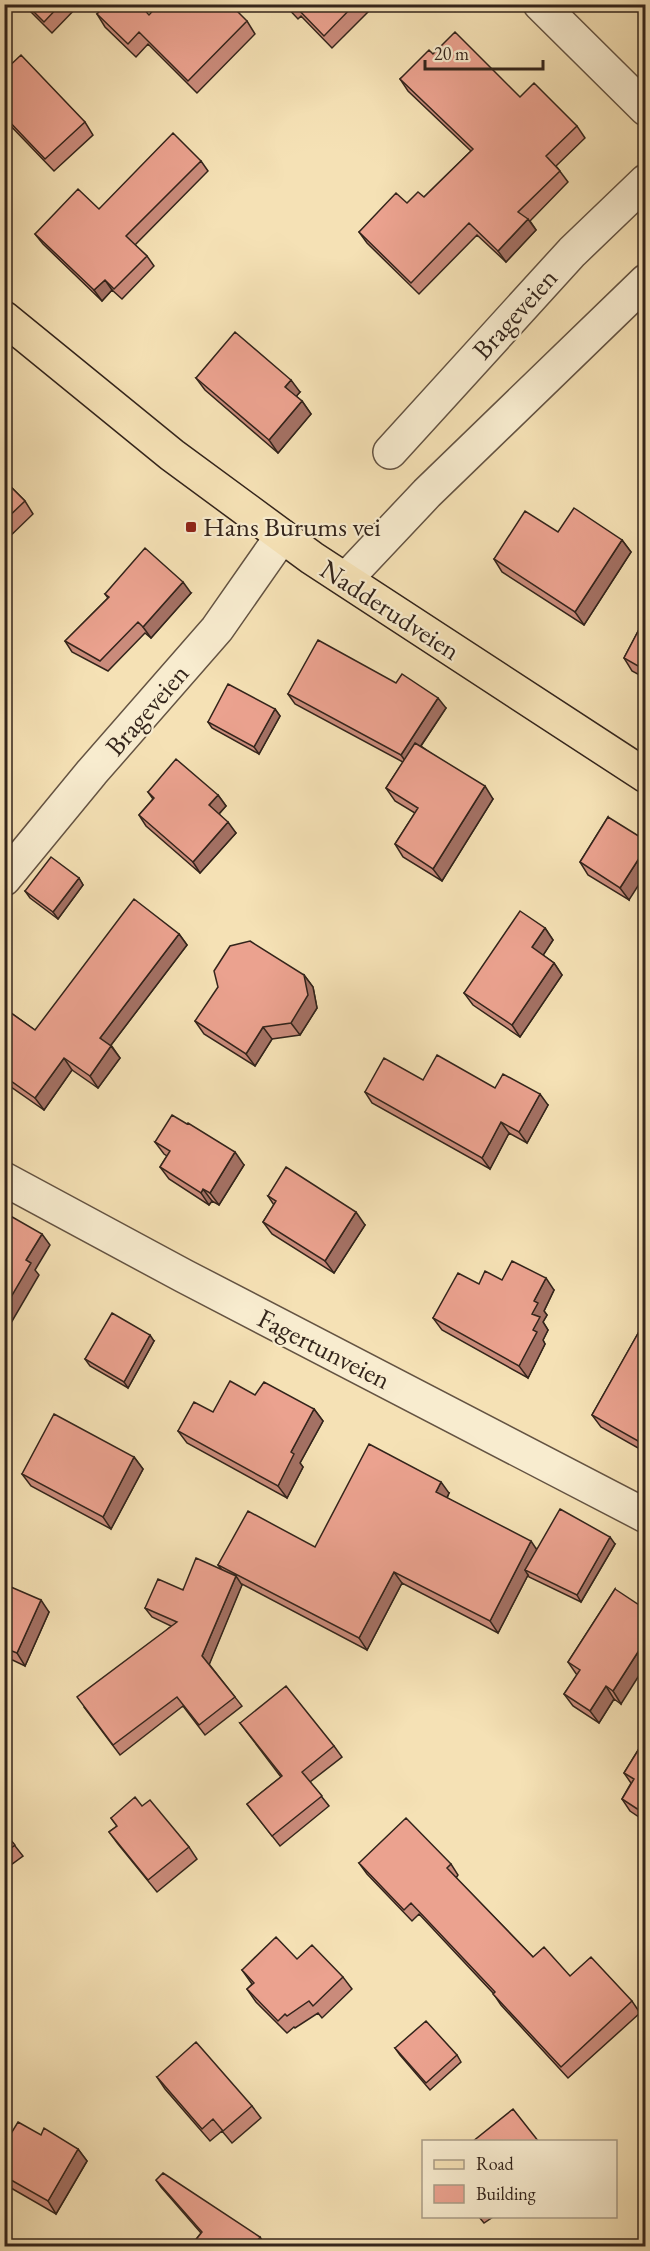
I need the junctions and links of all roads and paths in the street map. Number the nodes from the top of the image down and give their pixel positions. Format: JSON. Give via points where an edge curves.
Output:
{"nodes":[{"id":1,"x":540,"y":4,"type":"edge"},
{"id":2,"x":645,"y":109,"type":"edge"},
{"id":3,"x":645,"y":181,"type":"edge"},
{"id":4,"x":645,"y":281,"type":"edge"},
{"id":5,"x":4,"y":318,"type":"edge"},
{"id":6,"x":390,"y":452,"type":"dead end"},
{"id":7,"x":282,"y":536,"type":"junction"},
{"id":8,"x":346,"y":579,"type":"junction"},
{"id":9,"x":645,"y":776,"type":"edge"},
{"id":10,"x":4,"y":879,"type":"edge"},
{"id":11,"x":4,"y":1179,"type":"edge"},
{"id":12,"x":645,"y":1516,"type":"edge"}],
"edges":[{"from":1,"to":2,"type":"street"},
{"from":3,"to":6,"type":"street","name":"Brageveien","via":[[572,252]]},
{"from":4,"to":8,"type":"street","via":[[443,478]]},
{"from":5,"to":7,"type":"main road","name":"Nadderudveien","via":[[172,454]]},
{"from":7,"to":8,"type":"main road","name":"Nadderudveien"},
{"from":7,"to":10,"type":"street","name":"Brageveien","via":[[217,629]]},
{"from":8,"to":9,"type":"main road","name":"Nadderudveien"},
{"from":11,"to":12,"type":"street","name":"Fagertunveien"}]}
